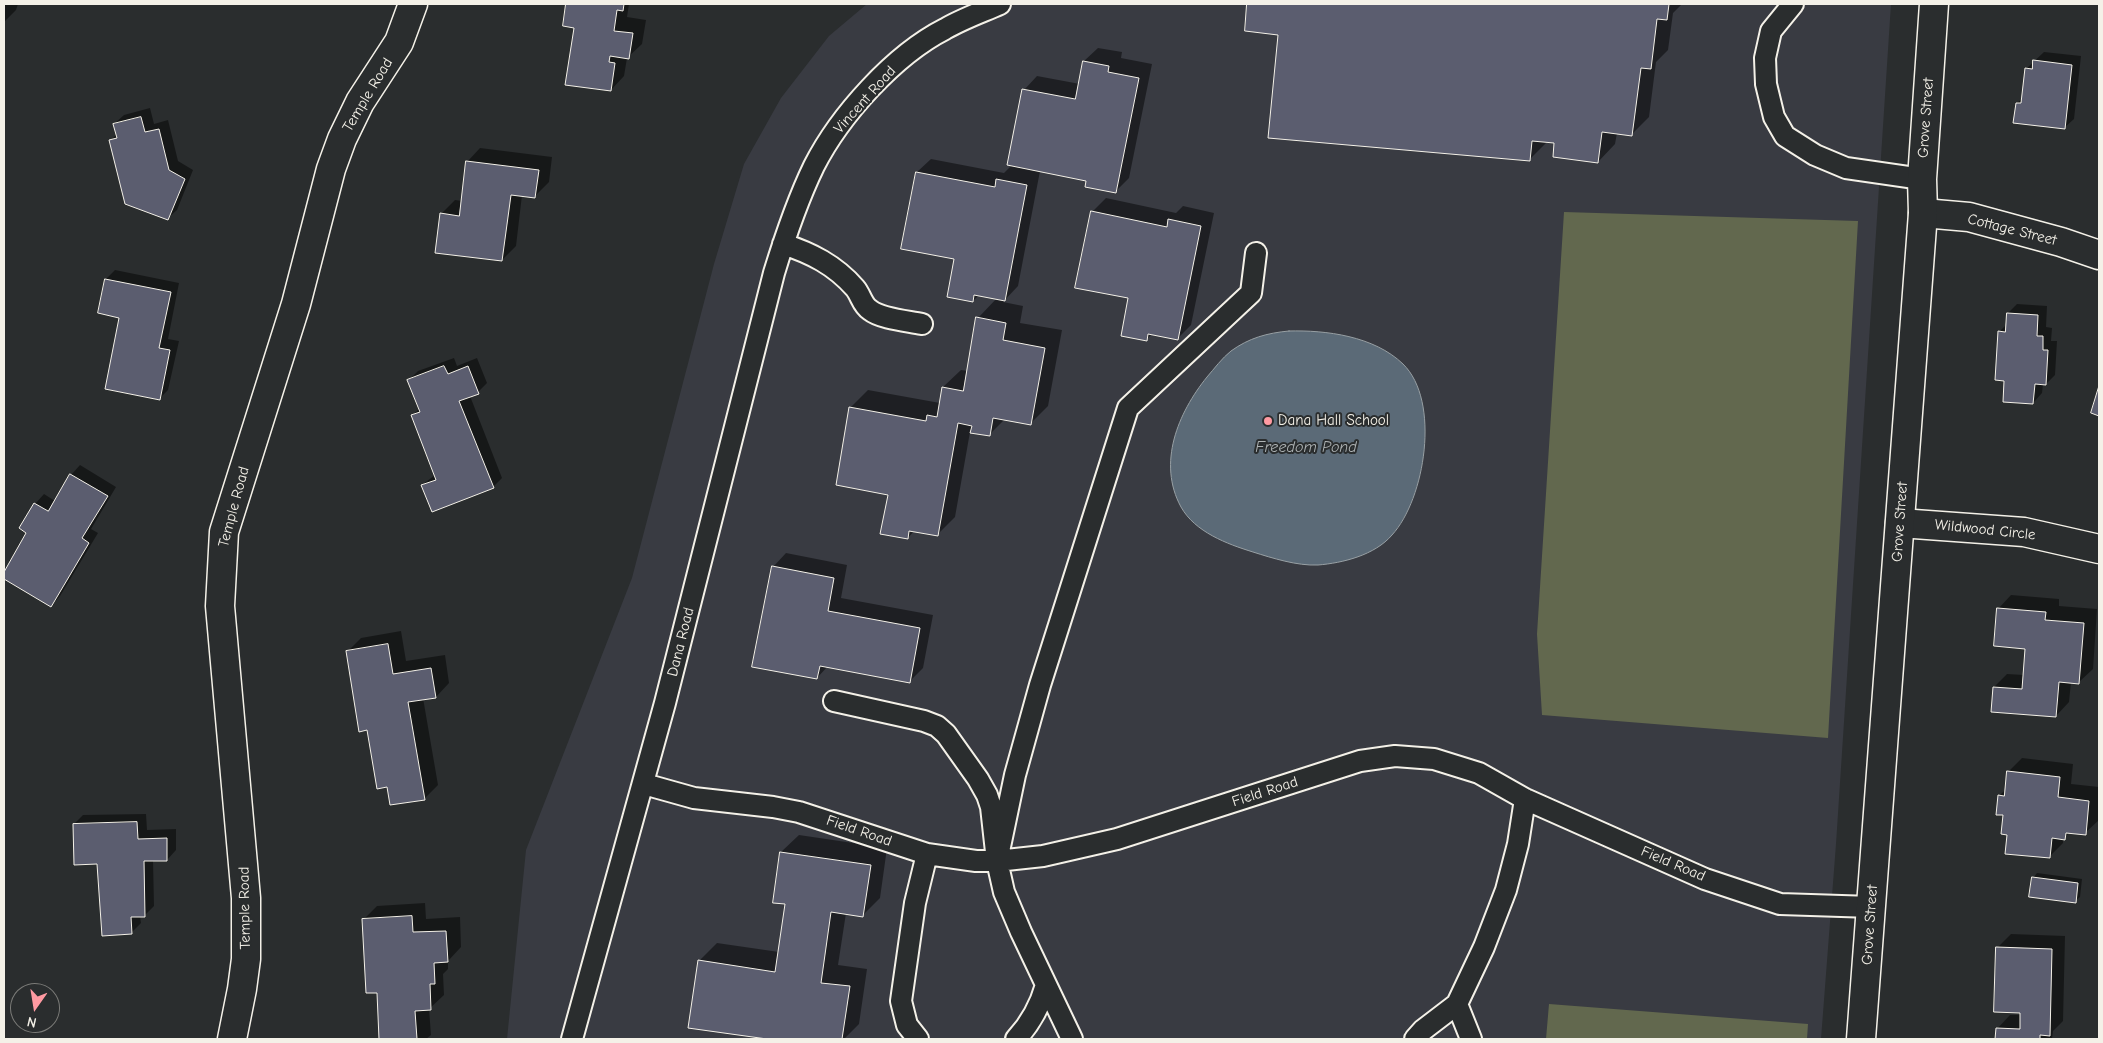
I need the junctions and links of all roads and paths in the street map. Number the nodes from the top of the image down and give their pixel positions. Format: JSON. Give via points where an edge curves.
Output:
{"nodes":[{"id":1,"x":412,"y":4,"type":"edge"},
{"id":2,"x":1000,"y":4,"type":"edge"},
{"id":3,"x":1793,"y":4,"type":"edge"},
{"id":4,"x":1934,"y":4,"type":"edge"},
{"id":5,"x":1922,"y":179,"type":"junction"},
{"id":6,"x":1923,"y":213,"type":"junction"},
{"id":7,"x":783,"y":244,"type":"junction"},
{"id":8,"x":1256,"y":253,"type":"dead end"},
{"id":9,"x":2099,"y":255,"type":"edge"},
{"id":10,"x":922,"y":324,"type":"dead end"},
{"id":11,"x":1900,"y":522,"type":"junction"},
{"id":12,"x":2099,"y":549,"type":"edge"},
{"id":13,"x":834,"y":701,"type":"dead end"},
{"id":14,"x":644,"y":784,"type":"junction"},
{"id":15,"x":1525,"y":799,"type":"junction"},
{"id":16,"x":927,"y":854,"type":"junction"},
{"id":17,"x":997,"y":861,"type":"junction"},
{"id":18,"x":1872,"y":907,"type":"junction"},
{"id":19,"x":1046,"y":985,"type":"junction"},
{"id":20,"x":1456,"y":1004,"type":"junction"},
{"id":21,"x":232,"y":1039,"type":"edge"},
{"id":22,"x":572,"y":1039,"type":"edge"},
{"id":23,"x":918,"y":1039,"type":"edge"},
{"id":24,"x":1016,"y":1039,"type":"edge"},
{"id":25,"x":1072,"y":1039,"type":"edge"},
{"id":26,"x":1415,"y":1039,"type":"edge"},
{"id":27,"x":1471,"y":1039,"type":"edge"},
{"id":28,"x":1862,"y":1039,"type":"edge"}],
"edges":[{"from":1,"to":21,"type":"street","name":"Temple Road","via":[[399,42],[360,102],[331,169],[296,304],[224,532],[220,606],[246,898],[246,960]]},
{"from":2,"to":7,"type":"lane","name":"Vincent Road","via":[[943,29],[915,48],[870,89],[816,164]]},
{"from":3,"to":5,"type":"lane","via":[[1771,31],[1765,58],[1766,84],[1774,117],[1785,136],[1815,155],[1846,168]]},
{"from":4,"to":5,"type":"street","name":"Grove Street"},
{"from":5,"to":6,"type":"street","name":"Grove Street"},
{"from":6,"to":9,"type":"street","name":"Cottage Street","via":[[1969,218]]},
{"from":6,"to":11,"type":"street","name":"Grove Street"},
{"from":7,"to":10,"type":"lane","via":[[832,266],[857,291],[870,311]]},
{"from":7,"to":14,"type":"lane","name":"Dana Road"},
{"from":8,"to":17,"type":"lane","via":[[1251,293],[1128,408],[1040,685],[1015,775]]},
{"from":11,"to":12,"type":"street","name":"Wildwood Circle","via":[[2024,532]]},
{"from":11,"to":18,"type":"street","name":"Grove Street"},
{"from":13,"to":17,"type":"lane","via":[[924,722],[937,726],[946,734],[987,795]]},
{"from":14,"to":16,"type":"lane","name":"Field Road","via":[[702,800],[799,812]]},
{"from":14,"to":22,"type":"lane","name":"Dana Road"},
{"from":15,"to":17,"type":"lane","name":"Field Road","via":[[1479,773],[1434,759],[1395,756],[1360,761],[1117,839],[1043,856]]},
{"from":15,"to":18,"type":"lane","name":"Field Road","via":[[1705,879],[1780,904]]},
{"from":15,"to":20,"type":"lane","via":[[1506,890]]},
{"from":16,"to":17,"type":"lane","name":"Field Road"},
{"from":16,"to":23,"type":"lane","via":[[915,902],[901,1001],[907,1025]]},
{"from":17,"to":19,"type":"lane","via":[[1004,892]]},
{"from":18,"to":28,"type":"street","name":"Grove Street"},
{"from":19,"to":24,"type":"lane","via":[[1036,1013]]},
{"from":19,"to":25,"type":"lane"},
{"from":20,"to":26,"type":"lane"},
{"from":20,"to":27,"type":"lane"}]}
